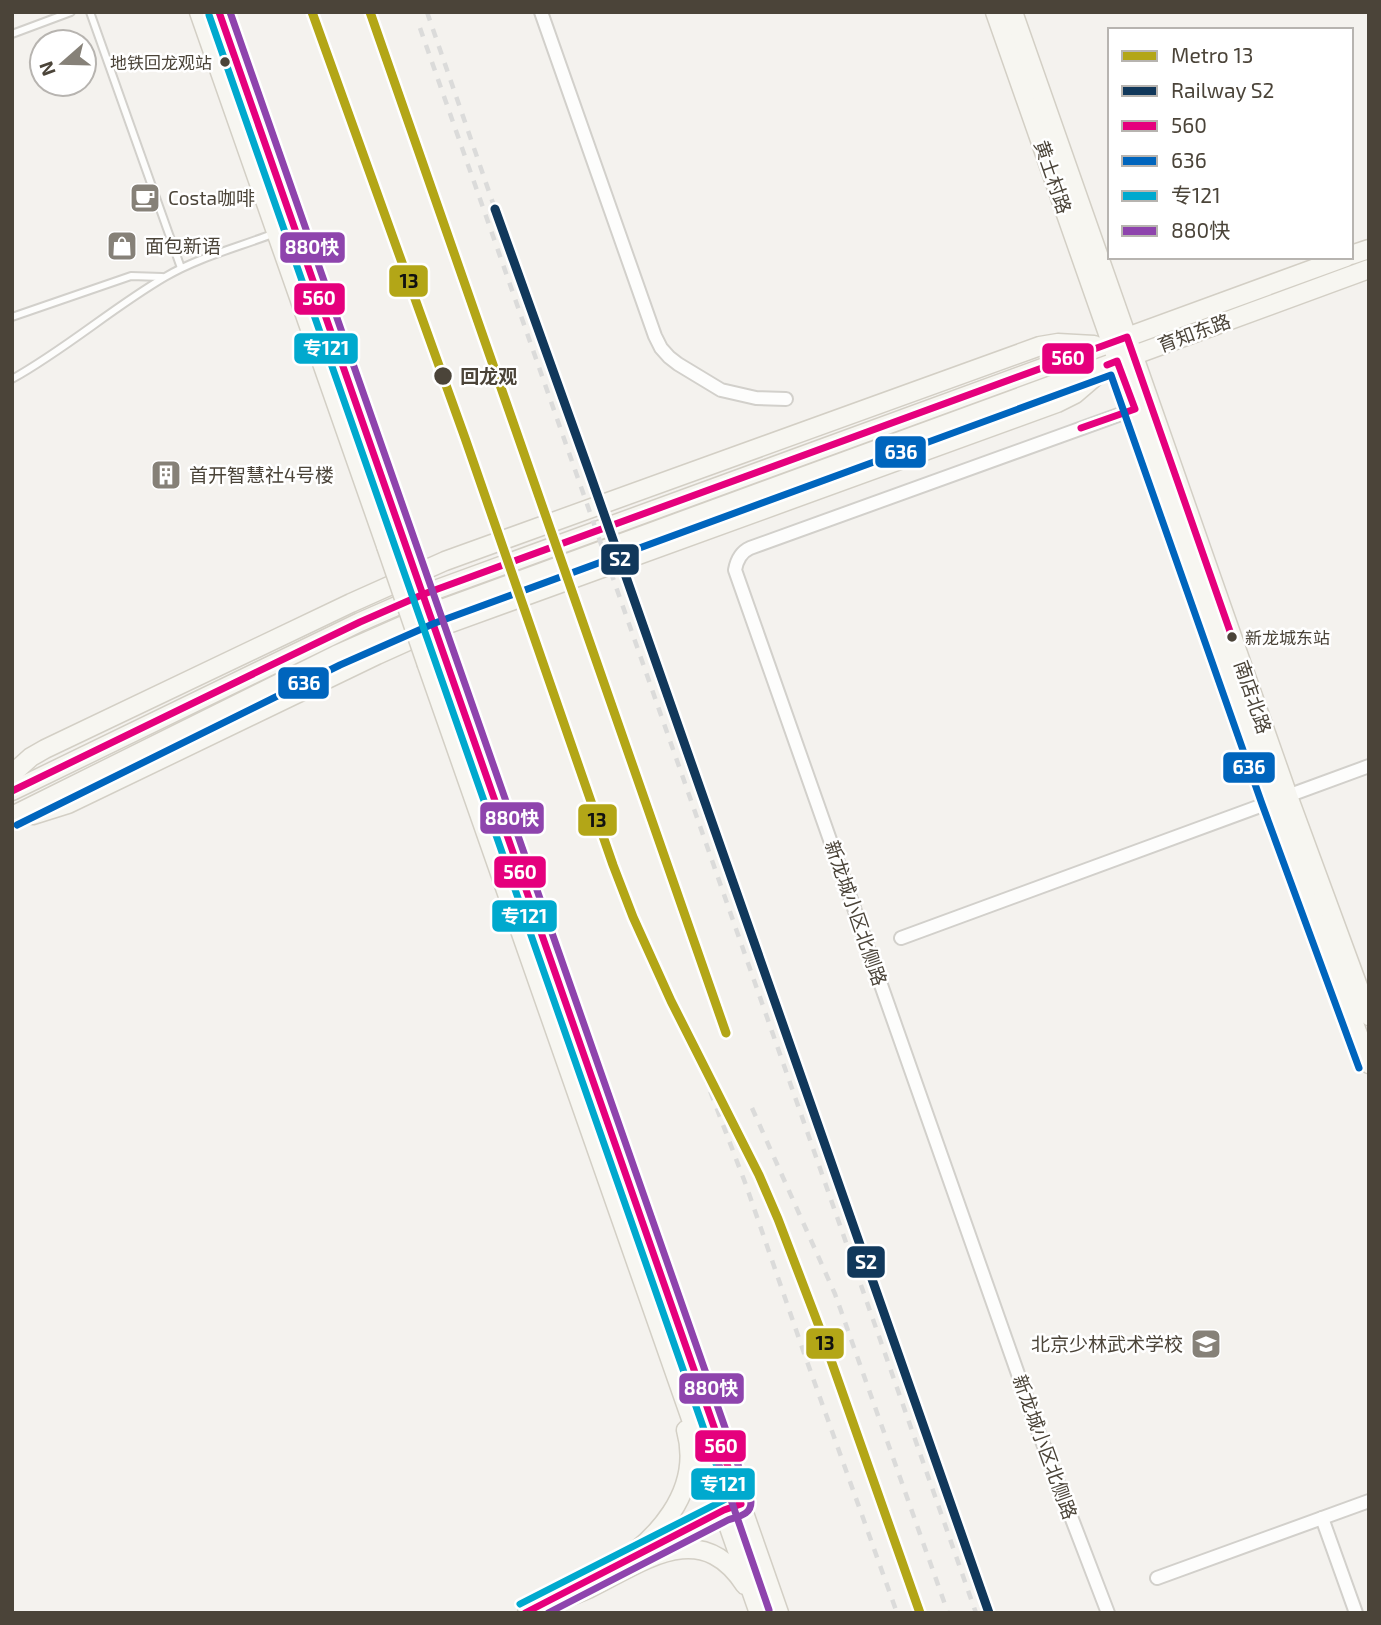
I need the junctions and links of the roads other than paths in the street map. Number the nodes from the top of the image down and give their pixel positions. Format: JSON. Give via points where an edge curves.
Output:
{"nodes":[{"id":1,"x":71,"y":12,"type":"edge"},
{"id":2,"x":90,"y":12,"type":"edge"},
{"id":3,"x":199,"y":12,"type":"edge"},
{"id":4,"x":219,"y":12,"type":"edge"},
{"id":5,"x":541,"y":12,"type":"edge"},
{"id":6,"x":995,"y":12,"type":"edge"},
{"id":7,"x":1013,"y":12,"type":"edge"},
{"id":8,"x":12,"y":34,"type":"edge"},
{"id":9,"x":276,"y":233,"type":"junction"},
{"id":10,"x":1341,"y":259,"type":"edge"},
{"id":11,"x":181,"y":268,"type":"junction"},
{"id":12,"x":1369,"y":269,"type":"edge"},
{"id":13,"x":164,"y":277,"type":"junction"},
{"id":14,"x":12,"y":317,"type":"edge"},
{"id":15,"x":1119,"y":340,"type":"junction"},
{"id":16,"x":1125,"y":358,"type":"junction"},
{"id":17,"x":12,"y":379,"type":"edge"},
{"id":18,"x":786,"y":398,"type":"dead end"},
{"id":19,"x":1135,"y":409,"type":"junction"},
{"id":20,"x":1369,"y":766,"type":"edge"},
{"id":21,"x":12,"y":774,"type":"edge"},
{"id":22,"x":12,"y":791,"type":"edge"},
{"id":23,"x":1280,"y":799,"type":"junction"},
{"id":24,"x":12,"y":818,"type":"edge"},
{"id":25,"x":901,"y":937,"type":"dead end"},
{"id":26,"x":1369,"y":1016,"type":"edge"},
{"id":27,"x":1369,"y":1063,"type":"edge"},
{"id":28,"x":645,"y":1285,"type":"junction"},
{"id":29,"x":1369,"y":1501,"type":"edge"},
{"id":30,"x":741,"y":1504,"type":"junction"},
{"id":31,"x":724,"y":1510,"type":"junction"},
{"id":32,"x":1322,"y":1518,"type":"junction"},
{"id":33,"x":606,"y":1571,"type":"junction"},
{"id":34,"x":1157,"y":1578,"type":"dead end"},
{"id":35,"x":526,"y":1613,"type":"edge"},
{"id":36,"x":759,"y":1613,"type":"edge"},
{"id":37,"x":779,"y":1613,"type":"edge"},
{"id":38,"x":1108,"y":1613,"type":"edge"},
{"id":39,"x":1356,"y":1613,"type":"edge"}],
"edges":[{"from":1,"to":8,"type":"lane"},
{"from":2,"to":11,"type":"lane"},
{"from":3,"to":9,"type":"main road"},
{"from":4,"to":30,"type":"main road","bridge":true},
{"from":5,"to":18,"type":"street","via":[[661,348],[721,390],[756,398]]},
{"from":6,"to":15,"type":"main road","name":"黄土村路"},
{"from":7,"to":15,"type":"main road","name":"黄土村路"},
{"from":9,"to":11,"type":"lane"},
{"from":9,"to":28,"type":"main road","bridge":true},
{"from":10,"to":15,"type":"main road","name":"育知东路"},
{"from":11,"to":13,"type":"lane"},
{"from":12,"to":16,"type":"main road","name":"育知东路"},
{"from":13,"to":14,"type":"lane","via":[[131,276]]},
{"from":13,"to":17,"type":"lane"},
{"from":15,"to":16,"type":"main road","name":"南店北路"},
{"from":15,"to":21,"type":"main road","via":[[1040,346],[445,562],[45,749]]},
{"from":15,"to":22,"type":"main road","name":"育知东路","via":[[424,594]]},
{"from":16,"to":19,"type":"main road","name":"南店北路"},
{"from":16,"to":23,"type":"main road","name":"南店北路"},
{"from":16,"to":24,"type":"main road","name":"育知东路","via":[[431,612]]},
{"from":19,"to":23,"type":"main road","name":"南店北路"},
{"from":19,"to":38,"type":"street","name":"新龙城小区北侧路","via":[[750,548],[741,554],[735,570],[1037,1428]]},
{"from":20,"to":23,"type":"street"},
{"from":23,"to":25,"type":"street"},
{"from":23,"to":26,"type":"main road","name":"南店北路"},
{"from":23,"to":27,"type":"main road","name":"南店北路"},
{"from":28,"to":31,"type":"main road"},
{"from":28,"to":33,"type":"main road","via":[[659,1352],[688,1436],[690,1467],[684,1489],[665,1522],[641,1548]]},
{"from":29,"to":32,"type":"street"},
{"from":30,"to":31,"type":"main road"},
{"from":30,"to":37,"type":"main road"},
{"from":31,"to":33,"type":"main road"},
{"from":31,"to":36,"type":"main road"},
{"from":32,"to":34,"type":"street"},
{"from":32,"to":39,"type":"street"},
{"from":33,"to":35,"type":"main road"},
{"from":35,"to":36,"type":"main road","via":[[578,1594],[653,1556],[684,1549],[700,1550],[731,1567]]}]}
